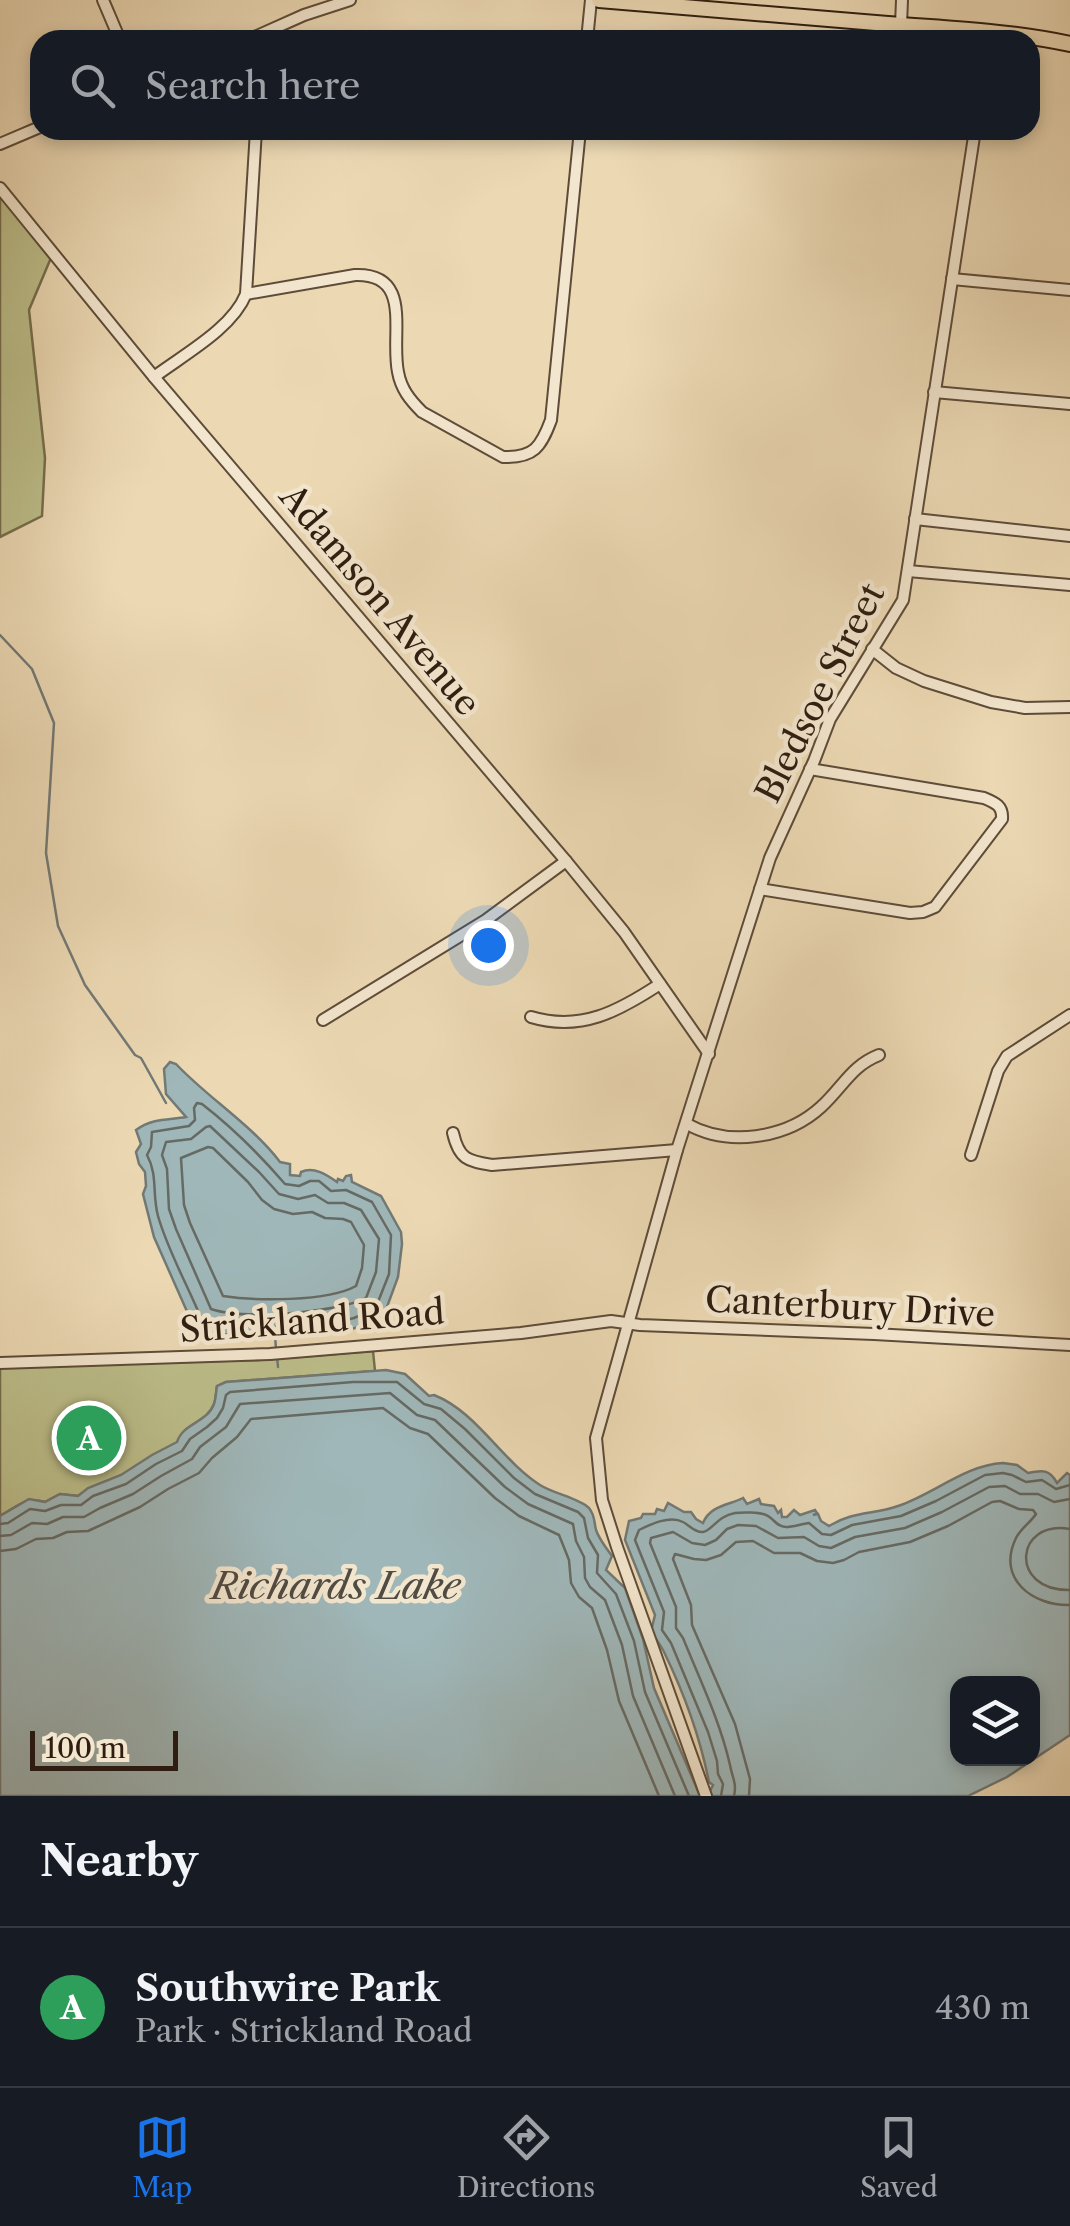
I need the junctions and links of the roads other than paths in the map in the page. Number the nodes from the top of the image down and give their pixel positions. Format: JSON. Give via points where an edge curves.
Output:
{"nodes":[{"id":1,"x":103,"y":0,"type":"edge"},
{"id":2,"x":304,"y":0,"type":"edge"},
{"id":3,"x":350,"y":0,"type":"edge"},
{"id":4,"x":590,"y":0,"type":"edge"},
{"id":5,"x":599,"y":0,"type":"edge"},
{"id":6,"x":902,"y":0,"type":"edge"},
{"id":7,"x":304,"y":14,"type":"junction"},
{"id":8,"x":901,"y":25,"type":"junction"},
{"id":9,"x":116,"y":30,"type":"edge"},
{"id":10,"x":270,"y":30,"type":"edge"},
{"id":11,"x":588,"y":30,"type":"edge"},
{"id":12,"x":946,"y":30,"type":"edge"},
{"id":13,"x":1040,"y":37,"type":"edge"},
{"id":14,"x":1070,"y":42,"type":"edge"},
{"id":15,"x":30,"y":131,"type":"edge"},
{"id":16,"x":255,"y":140,"type":"edge"},
{"id":17,"x":579,"y":140,"type":"edge"},
{"id":18,"x":974,"y":140,"type":"edge"},
{"id":19,"x":0,"y":144,"type":"edge"},
{"id":20,"x":0,"y":188,"type":"edge"},
{"id":21,"x":952,"y":279,"type":"junction"},
{"id":22,"x":1070,"y":290,"type":"edge"},
{"id":23,"x":246,"y":294,"type":"junction"},
{"id":24,"x":154,"y":377,"type":"junction"},
{"id":25,"x":934,"y":392,"type":"junction"},
{"id":26,"x":1070,"y":404,"type":"edge"},
{"id":27,"x":915,"y":519,"type":"junction"},
{"id":28,"x":1070,"y":536,"type":"edge"},
{"id":29,"x":908,"y":571,"type":"junction"},
{"id":30,"x":1070,"y":585,"type":"edge"},
{"id":31,"x":872,"y":649,"type":"junction"},
{"id":32,"x":1070,"y":707,"type":"edge"},
{"id":33,"x":810,"y":770,"type":"junction"},
{"id":34,"x":566,"y":861,"type":"junction"},
{"id":35,"x":760,"y":889,"type":"junction"},
{"id":36,"x":660,"y":984,"type":"junction"},
{"id":37,"x":1070,"y":1015,"type":"edge"},
{"id":38,"x":530,"y":1017,"type":"dead end"},
{"id":39,"x":322,"y":1020,"type":"dead end"},
{"id":40,"x":708,"y":1054,"type":"junction"},
{"id":41,"x":879,"y":1055,"type":"dead end"},
{"id":42,"x":687,"y":1124,"type":"junction"},
{"id":43,"x":453,"y":1133,"type":"dead end"},
{"id":44,"x":677,"y":1150,"type":"junction"},
{"id":45,"x":971,"y":1155,"type":"dead end"},
{"id":46,"x":627,"y":1322,"type":"junction"},
{"id":47,"x":1070,"y":1345,"type":"edge"},
{"id":48,"x":0,"y":1363,"type":"edge"},
{"id":49,"x":706,"y":1796,"type":"edge"}],
"edges":[{"from":1,"to":9,"type":"street"},
{"from":2,"to":7,"type":"street"},
{"from":3,"to":7,"type":"street"},
{"from":4,"to":11,"type":"street"},
{"from":5,"to":8,"type":"main road"},
{"from":6,"to":8,"type":"street"},
{"from":7,"to":10,"type":"street"},
{"from":8,"to":12,"type":"main road"},
{"from":13,"to":14,"type":"main road"},
{"from":15,"to":19,"type":"street"},
{"from":16,"to":23,"type":"street"},
{"from":17,"to":23,"type":"street","via":[[550,420],[531,452],[503,457],[411,402],[398,375],[393,291],[384,280],[355,274]]},
{"from":18,"to":21,"type":"street","name":"Bledsoe Street"},
{"from":20,"to":24,"type":"street","name":"Adamson Avenue"},
{"from":21,"to":22,"type":"street"},
{"from":21,"to":25,"type":"street","name":"Bledsoe Street"},
{"from":23,"to":24,"type":"street","via":[[220,328]]},
{"from":24,"to":34,"type":"street","name":"Adamson Avenue"},
{"from":25,"to":26,"type":"street"},
{"from":25,"to":27,"type":"street","name":"Bledsoe Street"},
{"from":27,"to":28,"type":"street"},
{"from":27,"to":29,"type":"street","name":"Bledsoe Street"},
{"from":29,"to":30,"type":"street"},
{"from":29,"to":31,"type":"street","name":"Bledsoe Street","via":[[903,600]]},
{"from":31,"to":32,"type":"street","via":[[896,668],[991,702]]},
{"from":31,"to":33,"type":"street","name":"Bledsoe Street","via":[[832,715]]},
{"from":33,"to":35,"type":"street","name":"Bledsoe Street"},
{"from":33,"to":35,"type":"street","via":[[984,798],[997,803],[1002,820],[934,907],[923,912]]},
{"from":34,"to":36,"type":"street","name":"Adamson Avenue"},
{"from":34,"to":39,"type":"street","via":[[486,920]]},
{"from":35,"to":40,"type":"street","name":"Bledsoe Street"},
{"from":36,"to":38,"type":"street","via":[[602,1017]]},
{"from":36,"to":40,"type":"street","name":"Adamson Avenue"},
{"from":37,"to":45,"type":"street","via":[[1008,1056]]},
{"from":40,"to":42,"type":"street","name":"Bledsoe Street"},
{"from":41,"to":42,"type":"street","via":[[861,1062],[804,1120],[776,1131],[732,1138]]},
{"from":42,"to":44,"type":"street","name":"Bledsoe Street"},
{"from":43,"to":44,"type":"street","via":[[457,1150],[470,1162],[492,1166]]},
{"from":44,"to":46,"type":"street","name":"Bledsoe Street"},
{"from":46,"to":47,"type":"street","name":"Canterbury Drive"},
{"from":46,"to":48,"type":"street","name":"Strickland Road","via":[[270,1354]]},
{"from":46,"to":49,"type":"street","name":"Bledsoe Street","via":[[596,1438],[602,1500]]}]}
